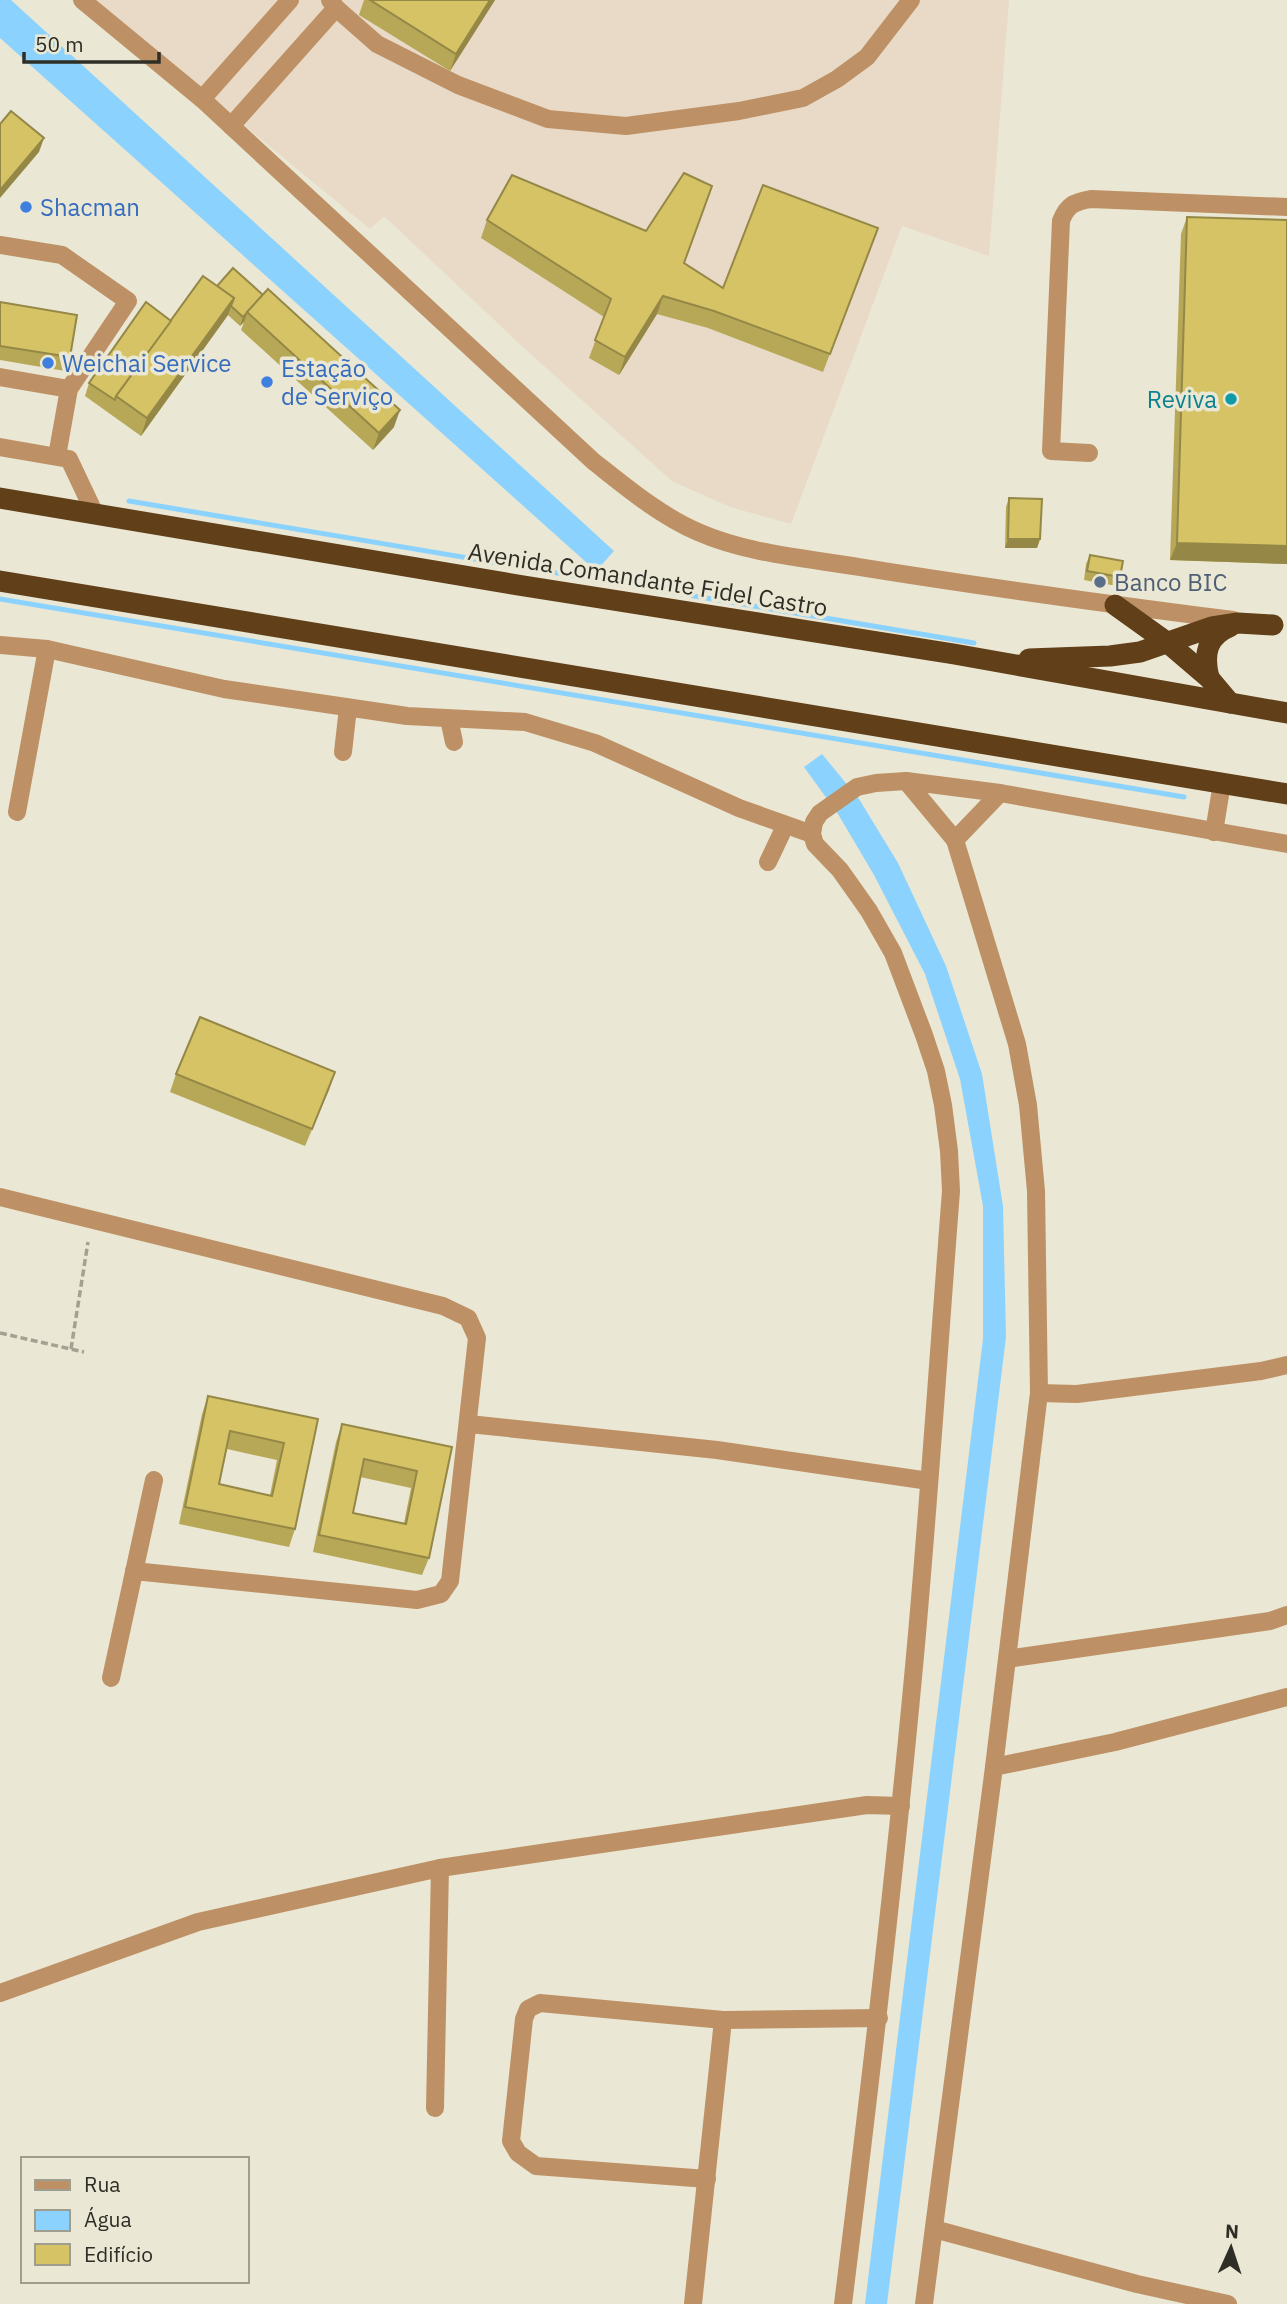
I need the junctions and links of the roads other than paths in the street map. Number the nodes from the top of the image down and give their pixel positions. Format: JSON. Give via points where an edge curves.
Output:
{"nodes":[{"id":1,"x":82,"y":0,"type":"edge"},
{"id":2,"x":290,"y":0,"type":"edge"},
{"id":3,"x":912,"y":0,"type":"edge"},
{"id":4,"x":333,"y":4,"type":"edge"},
{"id":5,"x":202,"y":99,"type":"junction"},
{"id":6,"x":231,"y":126,"type":"junction"},
{"id":7,"x":1287,"y":207,"type":"edge"},
{"id":8,"x":0,"y":246,"type":"edge"},
{"id":9,"x":0,"y":377,"type":"edge"},
{"id":10,"x":69,"y":389,"type":"junction"},
{"id":11,"x":0,"y":447,"type":"edge"},
{"id":12,"x":1089,"y":453,"type":"dead end"},
{"id":13,"x":57,"y":456,"type":"junction"},
{"id":14,"x":0,"y":498,"type":"edge"},
{"id":15,"x":95,"y":514,"type":"junction"},
{"id":16,"x":0,"y":581,"type":"edge"},
{"id":17,"x":1115,"y":605,"type":"junction"},
{"id":18,"x":1238,"y":623,"type":"junction"},
{"id":19,"x":1280,"y":626,"type":"edge"},
{"id":20,"x":1168,"y":643,"type":"junction"},
{"id":21,"x":0,"y":645,"type":"edge"},
{"id":22,"x":47,"y":649,"type":"junction"},
{"id":23,"x":954,"y":654,"type":"junction"},
{"id":24,"x":1209,"y":678,"type":"junction"},
{"id":25,"x":1230,"y":703,"type":"junction"},
{"id":26,"x":348,"y":708,"type":"junction"},
{"id":27,"x":1287,"y":712,"type":"edge"},
{"id":28,"x":449,"y":719,"type":"junction"},
{"id":29,"x":454,"y":742,"type":"dead end"},
{"id":30,"x":343,"y":752,"type":"dead end"},
{"id":31,"x":906,"y":781,"type":"junction"},
{"id":32,"x":1222,"y":783,"type":"junction"},
{"id":33,"x":1000,"y":793,"type":"junction"},
{"id":34,"x":1287,"y":794,"type":"edge"},
{"id":35,"x":17,"y":813,"type":"dead end"},
{"id":36,"x":785,"y":826,"type":"junction"},
{"id":37,"x":1214,"y":832,"type":"junction"},
{"id":38,"x":812,"y":834,"type":"junction"},
{"id":39,"x":956,"y":840,"type":"junction"},
{"id":40,"x":1287,"y":844,"type":"edge"},
{"id":41,"x":768,"y":862,"type":"dead end"},
{"id":42,"x":0,"y":1197,"type":"edge"},
{"id":43,"x":1287,"y":1365,"type":"edge"},
{"id":44,"x":1039,"y":1393,"type":"junction"},
{"id":45,"x":469,"y":1424,"type":"junction"},
{"id":46,"x":154,"y":1480,"type":"dead end"},
{"id":47,"x":929,"y":1481,"type":"junction"},
{"id":48,"x":134,"y":1570,"type":"junction"},
{"id":49,"x":1287,"y":1615,"type":"edge"},
{"id":50,"x":1007,"y":1659,"type":"junction"},
{"id":51,"x":111,"y":1678,"type":"dead end"},
{"id":52,"x":1287,"y":1697,"type":"edge"},
{"id":53,"x":994,"y":1767,"type":"junction"},
{"id":54,"x":901,"y":1806,"type":"junction"},
{"id":55,"x":440,"y":1868,"type":"junction"},
{"id":56,"x":0,"y":1993,"type":"edge"},
{"id":57,"x":879,"y":2018,"type":"junction"},
{"id":58,"x":723,"y":2020,"type":"junction"},
{"id":59,"x":435,"y":2108,"type":"dead end"},
{"id":60,"x":707,"y":2179,"type":"junction"},
{"id":61,"x":934,"y":2229,"type":"junction"},
{"id":62,"x":692,"y":2304,"type":"edge"},
{"id":63,"x":843,"y":2304,"type":"edge"},
{"id":64,"x":924,"y":2304,"type":"edge"},
{"id":65,"x":1228,"y":2304,"type":"edge"}],
"edges":[{"from":1,"to":5,"type":"street"},
{"from":2,"to":5,"type":"street"},
{"from":3,"to":4,"type":"street","via":[[867,57],[803,98],[626,126],[548,119],[458,85],[377,44]]},
{"from":4,"to":6,"type":"street"},
{"from":5,"to":6,"type":"street"},
{"from":6,"to":17,"type":"street","via":[[593,461],[648,504],[698,532],[762,550]]},
{"from":7,"to":12,"type":"street","via":[[1091,199],[1076,201],[1066,209],[1061,221],[1051,451]]},
{"from":8,"to":10,"type":"street","via":[[62,255],[128,301]]},
{"from":9,"to":10,"type":"street"},
{"from":10,"to":13,"type":"street"},
{"from":11,"to":13,"type":"street"},
{"from":13,"to":15,"type":"street","via":[[69,458]]},
{"from":14,"to":15,"type":"highway","name":"Avenida Comandante Fidel Castro"},
{"from":15,"to":23,"type":"highway","name":"Avenida Comandante Fidel Castro"},
{"from":16,"to":32,"type":"highway"},
{"from":17,"to":19,"type":"street"},
{"from":17,"to":20,"type":"highway"},
{"from":18,"to":19,"type":"highway"},
{"from":18,"to":20,"type":"highway"},
{"from":18,"to":24,"type":"highway","via":[[1209,643]]},
{"from":20,"to":23,"type":"highway","via":[[1110,656],[1032,659]]},
{"from":20,"to":24,"type":"highway"},
{"from":21,"to":22,"type":"street"},
{"from":22,"to":26,"type":"street","via":[[224,688]]},
{"from":22,"to":35,"type":"street"},
{"from":23,"to":25,"type":"highway","name":"Avenida Comandante Fidel Castro"},
{"from":24,"to":25,"type":"highway"},
{"from":25,"to":27,"type":"highway","name":"Avenida Comandante Fidel Castro"},
{"from":26,"to":28,"type":"street"},
{"from":26,"to":30,"type":"street"},
{"from":28,"to":29,"type":"street"},
{"from":28,"to":36,"type":"street","via":[[525,722],[595,743]]},
{"from":31,"to":33,"type":"street"},
{"from":31,"to":38,"type":"street","via":[[857,787],[820,813]]},
{"from":31,"to":39,"type":"street"},
{"from":32,"to":34,"type":"highway"},
{"from":32,"to":37,"type":"street"},
{"from":33,"to":37,"type":"street"},
{"from":33,"to":39,"type":"street"},
{"from":36,"to":38,"type":"street"},
{"from":36,"to":41,"type":"street"},
{"from":37,"to":40,"type":"street"},
{"from":38,"to":47,"type":"street","via":[[894,953],[936,1071],[943,1105],[951,1191]]},
{"from":39,"to":44,"type":"street","via":[[1017,1044],[1028,1105],[1035,1191]]},
{"from":42,"to":45,"type":"street","via":[[443,1306],[468,1318],[477,1338]]},
{"from":43,"to":44,"type":"street","via":[[1077,1394]]},
{"from":44,"to":50,"type":"street"},
{"from":45,"to":47,"type":"street","via":[[717,1450]]},
{"from":45,"to":48,"type":"street","via":[[450,1581],[441,1594],[416,1600]]},
{"from":46,"to":48,"type":"street"},
{"from":47,"to":54,"type":"street"},
{"from":48,"to":51,"type":"street"},
{"from":49,"to":50,"type":"street"},
{"from":50,"to":53,"type":"street"},
{"from":52,"to":53,"type":"street","via":[[1115,1742]]},
{"from":53,"to":61,"type":"street"},
{"from":54,"to":55,"type":"street","via":[[867,1805]]},
{"from":54,"to":57,"type":"street"},
{"from":55,"to":56,"type":"street","via":[[198,1922]]},
{"from":55,"to":59,"type":"street"},
{"from":57,"to":58,"type":"street"},
{"from":57,"to":63,"type":"street"},
{"from":58,"to":60,"type":"street"},
{"from":58,"to":60,"type":"street","via":[[540,2003],[528,2009],[511,2141],[518,2154],[536,2166]]},
{"from":60,"to":62,"type":"street"},
{"from":61,"to":64,"type":"street"},
{"from":61,"to":65,"type":"street"}]}
